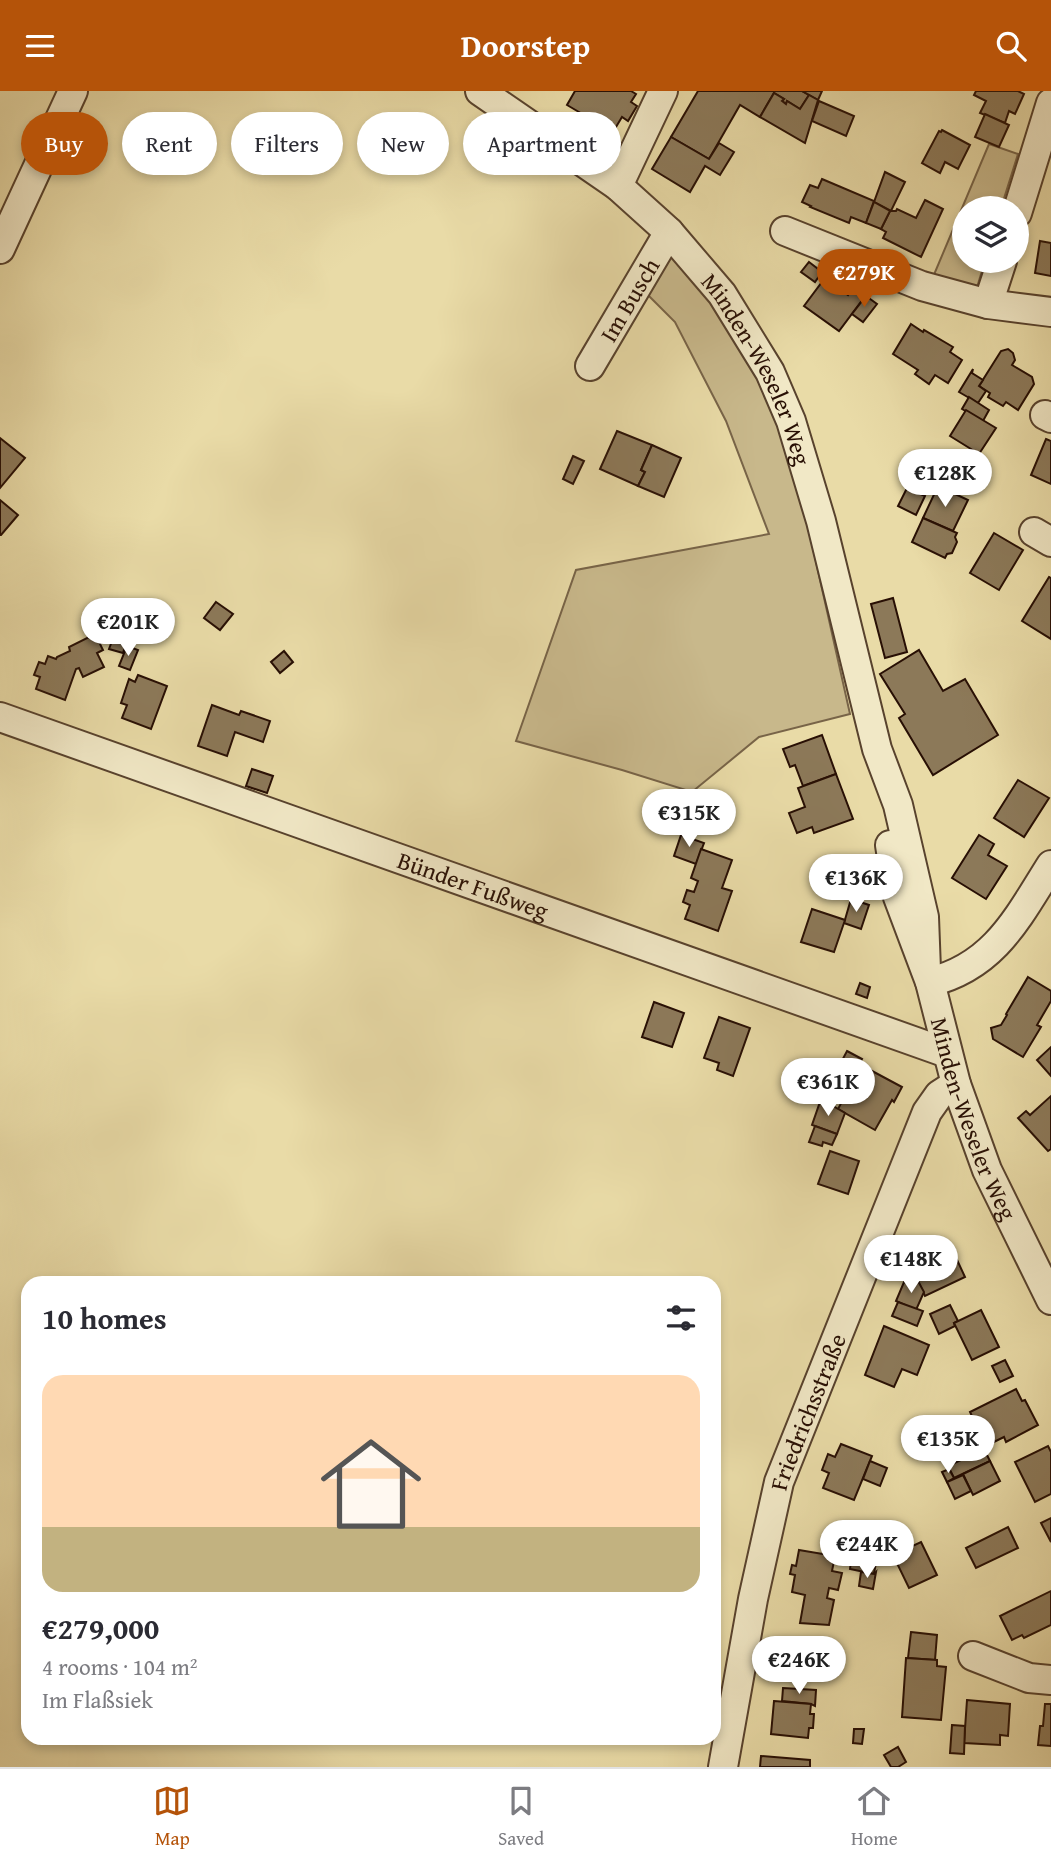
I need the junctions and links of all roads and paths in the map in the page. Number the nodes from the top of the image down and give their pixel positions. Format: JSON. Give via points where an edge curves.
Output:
{"nodes":[{"id":1,"x":73,"y":91,"type":"edge"},
{"id":2,"x":480,"y":91,"type":"edge"},
{"id":3,"x":663,"y":91,"type":"edge"},
{"id":4,"x":1051,"y":103,"type":"edge"},
{"id":5,"x":618,"y":186,"type":"junction"},
{"id":6,"x":1022,"y":196,"type":"edge"},
{"id":7,"x":785,"y":231,"type":"dead end"},
{"id":8,"x":669,"y":232,"type":"junction"},
{"id":9,"x":3,"y":237,"type":"edge"},
{"id":10,"x":998,"y":273,"type":"edge"},
{"id":11,"x":988,"y":304,"type":"junction"},
{"id":12,"x":1051,"y":312,"type":"edge"},
{"id":13,"x":590,"y":366,"type":"dead end"},
{"id":14,"x":0,"y":717,"type":"edge"},
{"id":15,"x":1051,"y":865,"type":"edge"},
{"id":16,"x":928,"y":976,"type":"junction"},
{"id":17,"x":947,"y":1053,"type":"junction"},
{"id":18,"x":956,"y":1084,"type":"junction"},
{"id":19,"x":1051,"y":1300,"type":"edge"},
{"id":20,"x":973,"y":1656,"type":"dead end"},
{"id":21,"x":1051,"y":1680,"type":"edge"},
{"id":22,"x":723,"y":1767,"type":"edge"}],
"edges":[{"from":1,"to":9,"type":"street"},
{"from":2,"to":5,"type":"street","name":"Minden-Weseler Weg"},
{"from":3,"to":5,"type":"street"},
{"from":4,"to":6,"type":"street"},
{"from":5,"to":8,"type":"street","name":"Minden-Weseler Weg"},
{"from":7,"to":11,"type":"street","via":[[922,286]]},
{"from":8,"to":13,"type":"street","name":"Im Busch"},
{"from":8,"to":16,"type":"street","name":"Minden-Weseler Weg","via":[[722,294],[770,372],[791,421],[821,521],[877,749],[898,897]]},
{"from":10,"to":11,"type":"street"},
{"from":11,"to":12,"type":"street"},
{"from":14,"to":17,"type":"street","name":"Bünder Fußweg"},
{"from":15,"to":16,"type":"street","via":[[1018,917],[984,957],[966,969]]},
{"from":16,"to":17,"type":"street","name":"Minden-Weseler Weg"},
{"from":17,"to":18,"type":"street","name":"Minden-Weseler Weg"},
{"from":18,"to":19,"type":"street","name":"Minden-Weseler Weg","via":[[987,1170]]},
{"from":18,"to":22,"type":"street","name":"Friedrichsstraße","via":[[939,1095],[927,1112],[779,1482],[752,1599]]},
{"from":20,"to":21,"type":"street","via":[[1029,1678]]}]}
